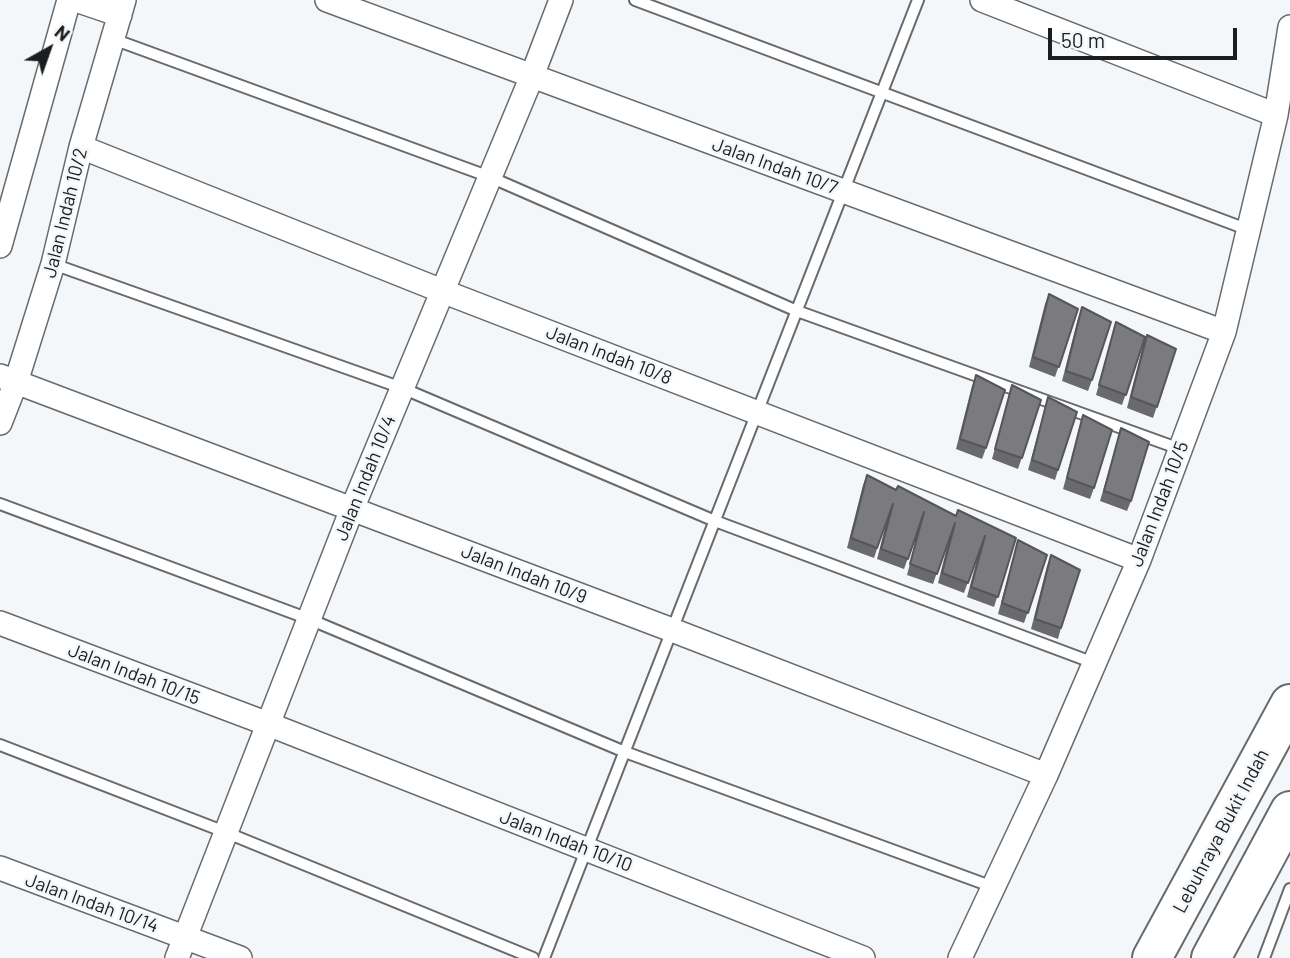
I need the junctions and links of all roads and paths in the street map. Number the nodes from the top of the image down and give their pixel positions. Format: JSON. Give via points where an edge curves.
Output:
{"nodes":[{"id":1,"x":69,"y":0,"type":"edge"},
{"id":2,"x":76,"y":0,"type":"edge"},
{"id":3,"x":327,"y":0,"type":"edge"},
{"id":4,"x":561,"y":0,"type":"edge"},
{"id":5,"x":635,"y":0,"type":"edge"},
{"id":6,"x":918,"y":0,"type":"edge"},
{"id":7,"x":982,"y":0,"type":"edge"},
{"id":8,"x":122,"y":8,"type":"edge"},
{"id":9,"x":1290,"y":27,"type":"edge"},
{"id":10,"x":113,"y":40,"type":"junction"},
{"id":11,"x":532,"y":76,"type":"junction"},
{"id":12,"x":881,"y":93,"type":"junction"},
{"id":13,"x":1276,"y":115,"type":"junction"},
{"id":14,"x":81,"y":147,"type":"junction"},
{"id":15,"x":490,"y":177,"type":"junction"},
{"id":16,"x":843,"y":191,"type":"junction"},
{"id":17,"x":1249,"y":230,"type":"junction"},
{"id":18,"x":0,"y":246,"type":"edge"},
{"id":19,"x":54,"y":264,"type":"junction"},
{"id":20,"x":442,"y":291,"type":"junction"},
{"id":21,"x":797,"y":311,"type":"junction"},
{"id":22,"x":1224,"y":332,"type":"junction"},
{"id":23,"x":8,"y":379,"type":"edge"},
{"id":24,"x":401,"y":388,"type":"junction"},
{"id":25,"x":757,"y":412,"type":"junction"},
{"id":26,"x":0,"y":424,"type":"edge"},
{"id":27,"x":1180,"y":449,"type":"junction"},
{"id":28,"x":0,"y":503,"type":"edge"},
{"id":29,"x":352,"y":509,"type":"junction"},
{"id":30,"x":715,"y":522,"type":"junction"},
{"id":31,"x":1139,"y":560,"type":"junction"},
{"id":32,"x":309,"y":619,"type":"junction"},
{"id":33,"x":0,"y":623,"type":"edge"},
{"id":34,"x":672,"y":630,"type":"junction"},
{"id":35,"x":1094,"y":663,"type":"junction"},
{"id":36,"x":1290,"y":704,"type":"edge"},
{"id":37,"x":268,"y":724,"type":"junction"},
{"id":38,"x":0,"y":745,"type":"edge"},
{"id":39,"x":625,"y":752,"type":"junction"},
{"id":40,"x":1046,"y":775,"type":"junction"},
{"id":41,"x":1290,"y":811,"type":"edge"},
{"id":42,"x":225,"y":832,"type":"junction"},
{"id":43,"x":587,"y":849,"type":"junction"},
{"id":44,"x":1290,"y":852,"type":"edge"},
{"id":45,"x":0,"y":868,"type":"edge"},
{"id":46,"x":993,"y":887,"type":"junction"},
{"id":47,"x":1290,"y":889,"type":"edge"},
{"id":48,"x":180,"y":947,"type":"edge"},
{"id":49,"x":1213,"y":954,"type":"edge"},
{"id":50,"x":240,"y":958,"type":"edge"},
{"id":51,"x":533,"y":958,"type":"edge"},
{"id":52,"x":544,"y":958,"type":"edge"},
{"id":53,"x":863,"y":958,"type":"edge"},
{"id":54,"x":960,"y":958,"type":"edge"},
{"id":55,"x":1152,"y":958,"type":"edge"},
{"id":56,"x":1264,"y":958,"type":"edge"}],
"edges":[{"from":1,"to":18,"type":"street"},
{"from":2,"to":8,"type":"street"},
{"from":3,"to":11,"type":"street","name":"Jalan Indah 10/7"},
{"from":4,"to":11,"type":"street","name":"Jalan Indah 10/4"},
{"from":5,"to":12,"type":"lane"},
{"from":6,"to":12,"type":"lane"},
{"from":7,"to":13,"type":"street"},
{"from":8,"to":10,"type":"street","name":"Jalan Indah 10/2"},
{"from":9,"to":13,"type":"street","name":"Jalan Indah 10/5"},
{"from":10,"to":14,"type":"street","name":"Jalan Indah 10/2"},
{"from":10,"to":15,"type":"lane"},
{"from":11,"to":15,"type":"street","name":"Jalan Indah 10/4"},
{"from":11,"to":16,"type":"street","name":"Jalan Indah 10/7"},
{"from":12,"to":16,"type":"lane"},
{"from":12,"to":17,"type":"lane"},
{"from":13,"to":17,"type":"street","name":"Jalan Indah 10/5"},
{"from":14,"to":19,"type":"street","name":"Jalan Indah 10/2"},
{"from":14,"to":20,"type":"street","name":"Jalan Indah 10/8"},
{"from":15,"to":20,"type":"street","name":"Jalan Indah 10/4"},
{"from":15,"to":21,"type":"lane"},
{"from":16,"to":21,"type":"lane"},
{"from":16,"to":22,"type":"street","name":"Jalan Indah 10/7"},
{"from":17,"to":22,"type":"street","name":"Jalan Indah 10/5"},
{"from":19,"to":23,"type":"street","name":"Jalan Indah 10/2"},
{"from":19,"to":24,"type":"lane"},
{"from":20,"to":24,"type":"street","name":"Jalan Indah 10/4"},
{"from":20,"to":25,"type":"street","name":"Jalan Indah 10/8"},
{"from":21,"to":25,"type":"lane"},
{"from":21,"to":27,"type":"lane"},
{"from":22,"to":27,"type":"street","name":"Jalan Indah 10/5"},
{"from":23,"to":26,"type":"street","name":"Jalan Indah 10/2"},
{"from":23,"to":29,"type":"street","name":"Jalan Indah 10/9"},
{"from":24,"to":29,"type":"street","name":"Jalan Indah 10/4"},
{"from":24,"to":30,"type":"lane"},
{"from":25,"to":30,"type":"lane"},
{"from":25,"to":31,"type":"street","name":"Jalan Indah 10/8"},
{"from":27,"to":31,"type":"street","name":"Jalan Indah 10/5"},
{"from":28,"to":32,"type":"lane"},
{"from":29,"to":32,"type":"street","name":"Jalan Indah 10/4"},
{"from":29,"to":34,"type":"street","name":"Jalan Indah 10/9"},
{"from":30,"to":34,"type":"lane"},
{"from":30,"to":35,"type":"lane"},
{"from":31,"to":35,"type":"street","name":"Jalan Indah 10/5"},
{"from":32,"to":37,"type":"street","name":"Jalan Indah 10/4"},
{"from":32,"to":39,"type":"lane"},
{"from":33,"to":37,"type":"street","name":"Jalan Indah 10/15"},
{"from":34,"to":39,"type":"lane"},
{"from":34,"to":40,"type":"street","name":"Jalan Indah 10/9"},
{"from":35,"to":40,"type":"street","name":"Jalan Indah 10/5"},
{"from":36,"to":55,"type":"highway","name":"Lebuhraya Bukit Indah"},
{"from":37,"to":42,"type":"street","name":"Jalan Indah 10/4"},
{"from":37,"to":43,"type":"street","name":"Jalan Indah 10/10"},
{"from":38,"to":42,"type":"lane"},
{"from":39,"to":43,"type":"lane"},
{"from":39,"to":46,"type":"lane"},
{"from":40,"to":46,"type":"street","name":"Jalan Indah 10/5"},
{"from":41,"to":49,"type":"highway"},
{"from":42,"to":48,"type":"street","name":"Jalan Indah 10/4"},
{"from":42,"to":51,"type":"lane"},
{"from":43,"to":52,"type":"lane"},
{"from":43,"to":53,"type":"street","name":"Jalan Indah 10/10"},
{"from":44,"to":49,"type":"highway","via":[[1269,887]]},
{"from":45,"to":48,"type":"street","name":"Jalan Indah 10/14"},
{"from":46,"to":54,"type":"street","name":"Jalan Indah 10/5"},
{"from":47,"to":56,"type":"lane"},
{"from":48,"to":50,"type":"street","name":"Jalan Indah 10/14"}]}
